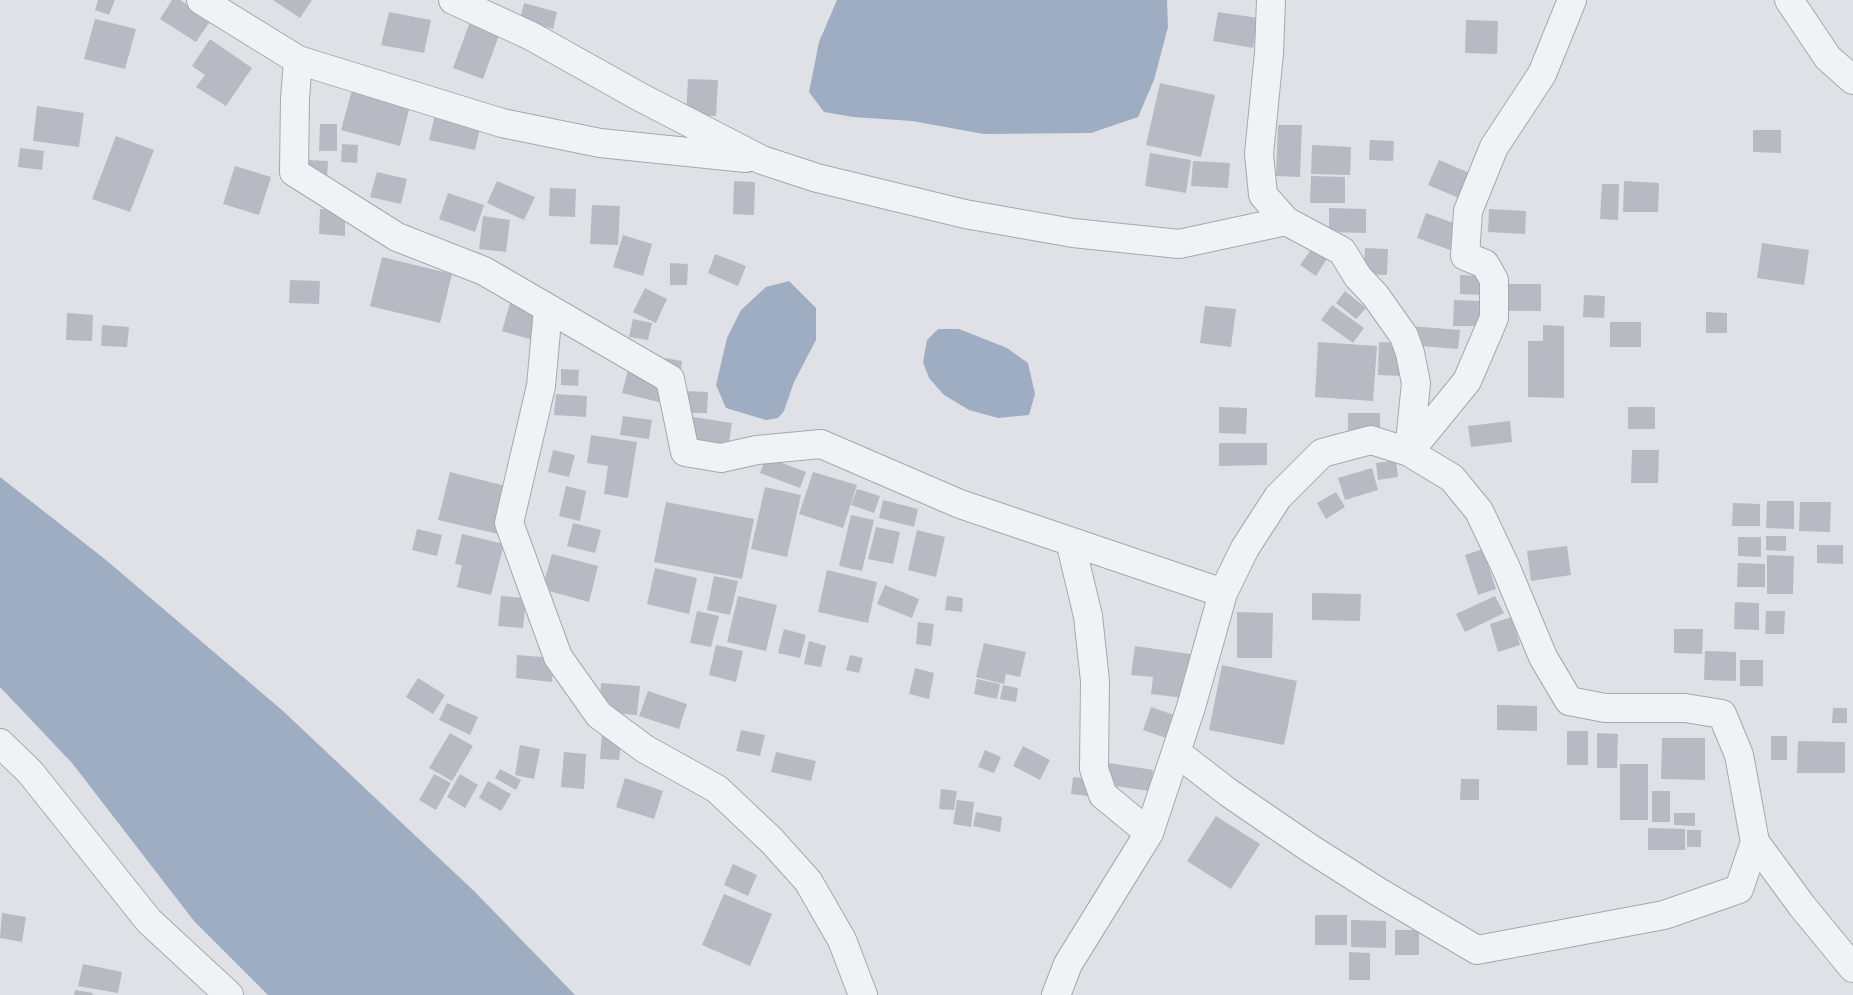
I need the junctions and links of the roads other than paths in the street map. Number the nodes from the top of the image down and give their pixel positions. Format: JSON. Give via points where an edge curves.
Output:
{"nodes":[{"id":1,"x":201,"y":0,"type":"edge"},
{"id":2,"x":453,"y":0,"type":"edge"},
{"id":3,"x":1271,"y":0,"type":"edge"},
{"id":4,"x":1572,"y":0,"type":"edge"},
{"id":5,"x":1789,"y":0,"type":"edge"},
{"id":6,"x":298,"y":60,"type":"junction"},
{"id":7,"x":1853,"y":80,"type":"edge"},
{"id":8,"x":762,"y":160,"type":"junction"},
{"id":9,"x":1286,"y":221,"type":"junction"},
{"id":10,"x":548,"y":309,"type":"junction"},
{"id":11,"x":1409,"y":452,"type":"junction"},
{"id":12,"x":1070,"y":541,"type":"junction"},
{"id":13,"x":1223,"y":593,"type":"junction"},
{"id":14,"x":0,"y":743,"type":"edge"},
{"id":15,"x":1176,"y":752,"type":"junction"},
{"id":16,"x":1149,"y":833,"type":"junction"},
{"id":17,"x":1755,"y":842,"type":"junction"},
{"id":18,"x":1853,"y":968,"type":"edge"},
{"id":19,"x":230,"y":995,"type":"edge"},
{"id":20,"x":863,"y":995,"type":"edge"},
{"id":21,"x":1056,"y":995,"type":"edge"}],
"edges":[{"from":1,"to":6,"type":"street"},
{"from":2,"to":8,"type":"street","via":[[531,36]]},
{"from":3,"to":9,"type":"street","via":[[1259,154],[1263,195]]},
{"from":4,"to":11,"type":"street","via":[[1542,74],[1494,147],[1468,211],[1465,256],[1485,264],[1494,280],[1494,318],[1467,381]]},
{"from":5,"to":7,"type":"street","via":[[1828,58]]},
{"from":6,"to":8,"type":"street","via":[[502,123],[600,143]]},
{"from":6,"to":10,"type":"street","via":[[294,172],[397,237],[484,271]]},
{"from":8,"to":9,"type":"street","via":[[817,178],[965,214],[1074,233],[1180,244]]},
{"from":9,"to":11,"type":"street","via":[[1342,252],[1404,336],[1416,383]]},
{"from":10,"to":12,"type":"street","via":[[670,379],[685,452],[721,458],[757,450],[821,444],[960,504]]},
{"from":10,"to":20,"type":"street","via":[[541,386],[509,523],[558,657],[599,715],[645,749],[717,789],[772,841],[808,881],[842,940]]},
{"from":11,"to":13,"type":"street","via":[[1371,440],[1322,452],[1278,497],[1245,548]]},
{"from":11,"to":17,"type":"street","via":[[1452,478],[1479,510],[1543,657],[1569,701],[1605,708],[1684,708],[1722,714],[1739,755]]},
{"from":12,"to":13,"type":"street"},
{"from":12,"to":16,"type":"street","via":[[1088,616],[1095,681],[1094,769],[1103,795]]},
{"from":13,"to":15,"type":"street"},
{"from":14,"to":19,"type":"street","via":[[30,772],[149,921]]},
{"from":15,"to":16,"type":"street"},
{"from":15,"to":17,"type":"street","via":[[1229,793],[1312,849],[1477,950],[1664,915],[1739,889]]},
{"from":16,"to":21,"type":"street","via":[[1068,964]]},
{"from":17,"to":18,"type":"street"}]}
